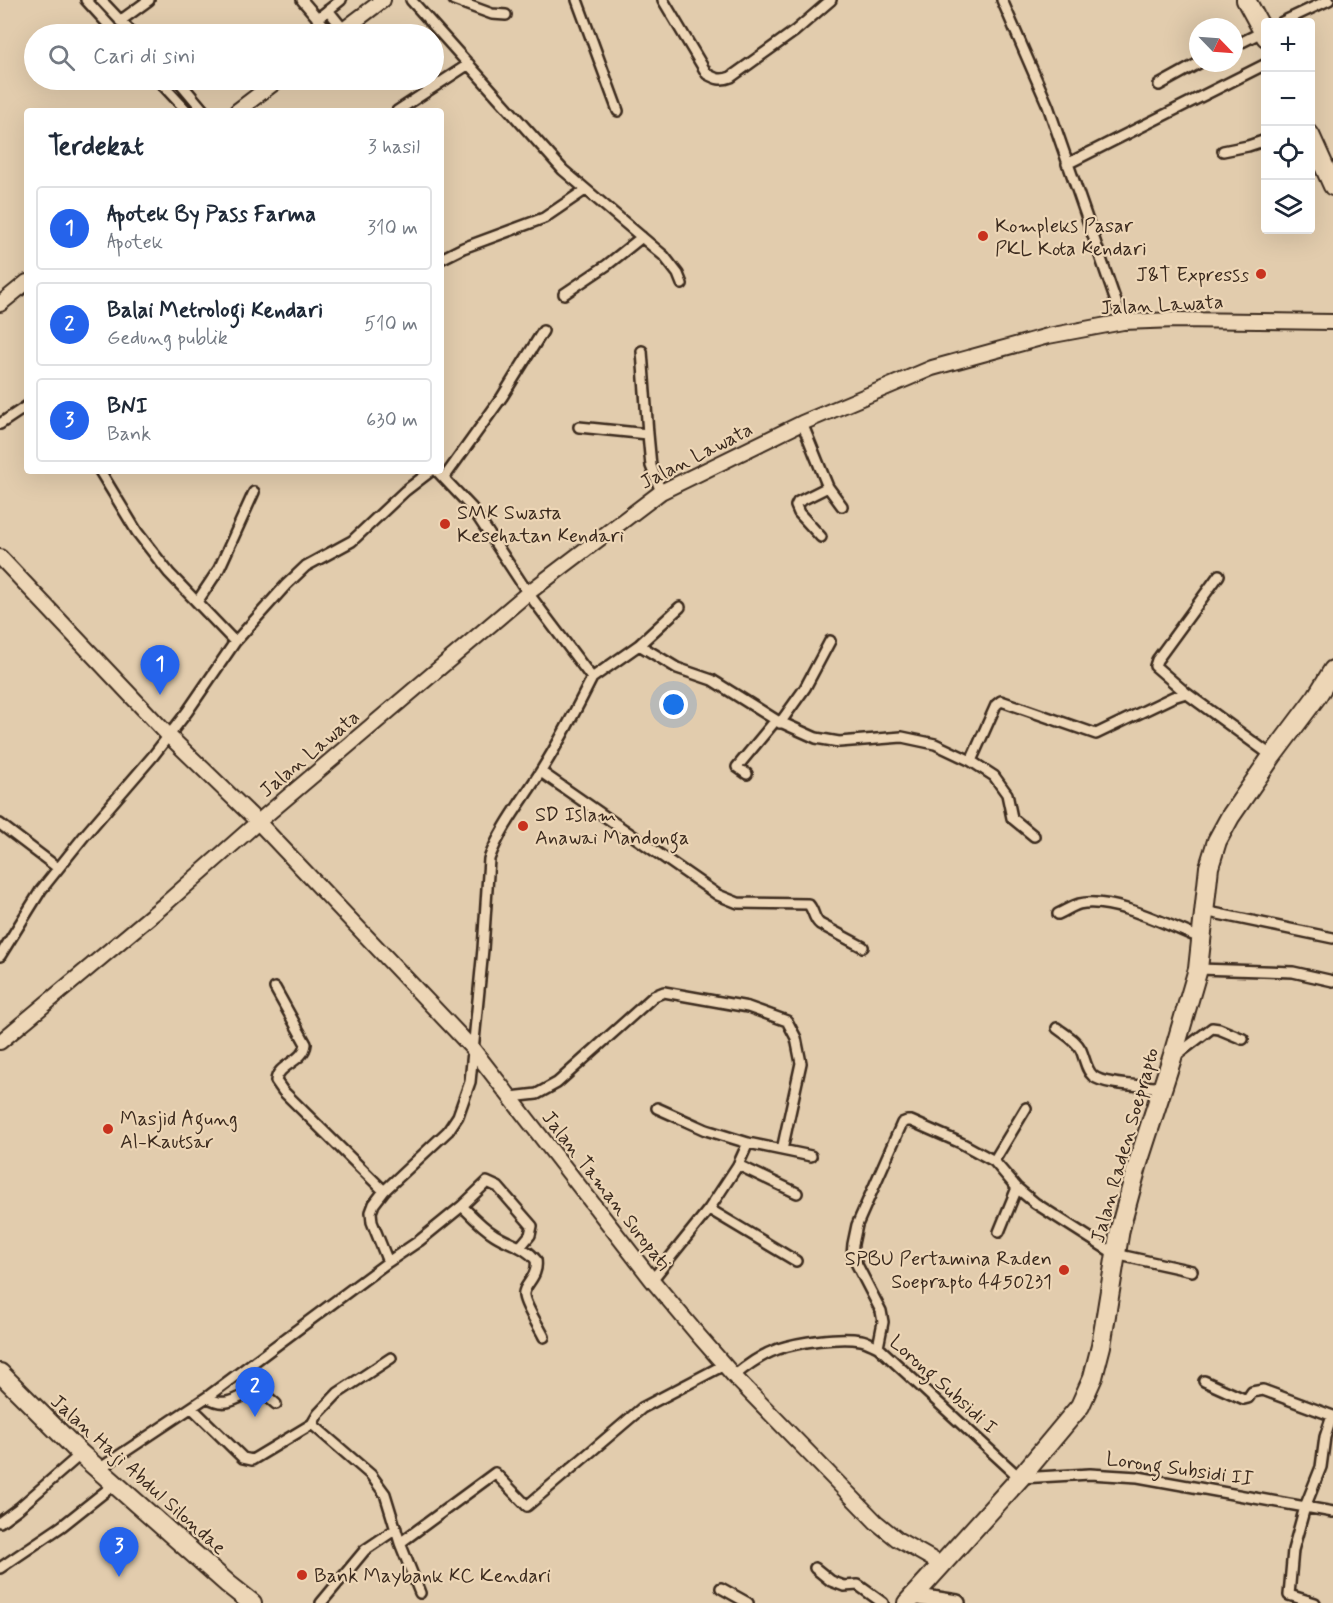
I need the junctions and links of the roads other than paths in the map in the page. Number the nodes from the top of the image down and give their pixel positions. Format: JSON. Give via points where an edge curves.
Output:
{"nodes":[{"id":1,"x":86,"y":0,"type":"edge"},
{"id":2,"x":101,"y":0,"type":"edge"},
{"id":3,"x":149,"y":0,"type":"edge"},
{"id":4,"x":302,"y":0,"type":"edge"},
{"id":5,"x":341,"y":0,"type":"edge"},
{"id":6,"x":384,"y":0,"type":"edge"},
{"id":7,"x":411,"y":0,"type":"edge"},
{"id":8,"x":454,"y":0,"type":"edge"},
{"id":9,"x":577,"y":0,"type":"edge"},
{"id":10,"x":663,"y":0,"type":"edge"},
{"id":11,"x":831,"y":0,"type":"edge"},
{"id":12,"x":1002,"y":0,"type":"edge"},
{"id":13,"x":1246,"y":0,"type":"edge"},
{"id":14,"x":1329,"y":0,"type":"edge"},
{"id":15,"x":328,"y":10,"type":"junction"},
{"id":16,"x":506,"y":15,"type":"dead end"},
{"id":17,"x":1291,"y":18,"type":"edge"},
{"id":18,"x":317,"y":19,"type":"junction"},
{"id":19,"x":120,"y":21,"type":"junction"},
{"id":20,"x":108,"y":24,"type":"edge"},
{"id":21,"x":123,"y":24,"type":"edge"},
{"id":22,"x":324,"y":24,"type":"edge"},
{"id":23,"x":333,"y":24,"type":"edge"},
{"id":24,"x":350,"y":24,"type":"edge"},
{"id":25,"x":432,"y":24,"type":"edge"},
{"id":26,"x":1261,"y":26,"type":"edge"},
{"id":27,"x":1261,"y":35,"type":"edge"},
{"id":28,"x":444,"y":37,"type":"edge"},
{"id":29,"x":1243,"y":42,"type":"edge"},
{"id":30,"x":468,"y":64,"type":"junction"},
{"id":31,"x":1261,"y":67,"type":"edge"},
{"id":32,"x":1189,"y":69,"type":"edge"},
{"id":33,"x":444,"y":80,"type":"edge"},
{"id":34,"x":1159,"y":86,"type":"dead end"},
{"id":35,"x":167,"y":90,"type":"edge"},
{"id":36,"x":186,"y":90,"type":"edge"},
{"id":37,"x":265,"y":90,"type":"edge"},
{"id":38,"x":429,"y":90,"type":"edge"},
{"id":39,"x":184,"y":108,"type":"edge"},
{"id":40,"x":201,"y":108,"type":"edge"},
{"id":41,"x":241,"y":108,"type":"edge"},
{"id":42,"x":402,"y":108,"type":"edge"},
{"id":43,"x":618,"y":111,"type":"dead end"},
{"id":44,"x":1315,"y":141,"type":"edge"},
{"id":45,"x":1261,"y":142,"type":"edge"},
{"id":46,"x":1223,"y":151,"type":"dead end"},
{"id":47,"x":1067,"y":164,"type":"junction"},
{"id":48,"x":1333,"y":186,"type":"edge"},
{"id":49,"x":585,"y":190,"type":"junction"},
{"id":50,"x":642,"y":237,"type":"junction"},
{"id":51,"x":444,"y":258,"type":"edge"},
{"id":52,"x":24,"y":284,"type":"edge"},
{"id":53,"x":682,"y":284,"type":"dead end"},
{"id":54,"x":564,"y":294,"type":"dead end"},
{"id":55,"x":0,"y":304,"type":"edge"},
{"id":56,"x":1123,"y":322,"type":"junction"},
{"id":57,"x":1333,"y":322,"type":"edge"},
{"id":58,"x":543,"y":331,"type":"dead end"},
{"id":59,"x":642,"y":351,"type":"dead end"},
{"id":60,"x":24,"y":408,"type":"edge"},
{"id":61,"x":802,"y":423,"type":"junction"},
{"id":62,"x":0,"y":424,"type":"edge"},
{"id":63,"x":579,"y":427,"type":"dead end"},
{"id":64,"x":648,"y":434,"type":"junction"},
{"id":65,"x":444,"y":470,"type":"edge"},
{"id":66,"x":102,"y":474,"type":"edge"},
{"id":67,"x":427,"y":474,"type":"edge"},
{"id":68,"x":441,"y":474,"type":"edge"},
{"id":69,"x":828,"y":486,"type":"junction"},
{"id":70,"x":254,"y":492,"type":"dead end"},
{"id":71,"x":661,"y":492,"type":"junction"},
{"id":72,"x":842,"y":506,"type":"dead end"},
{"id":73,"x":821,"y":537,"type":"dead end"},
{"id":74,"x":0,"y":557,"type":"edge"},
{"id":75,"x":1219,"y":575,"type":"dead end"},
{"id":76,"x":528,"y":593,"type":"junction"},
{"id":77,"x":197,"y":602,"type":"junction"},
{"id":78,"x":680,"y":607,"type":"dead end"},
{"id":79,"x":830,"y":641,"type":"dead end"},
{"id":80,"x":235,"y":642,"type":"junction"},
{"id":81,"x":639,"y":645,"type":"junction"},
{"id":82,"x":1333,"y":670,"type":"edge"},
{"id":83,"x":592,"y":678,"type":"junction"},
{"id":84,"x":1186,"y":693,"type":"junction"},
{"id":85,"x":778,"y":722,"type":"junction"},
{"id":86,"x":169,"y":736,"type":"junction"},
{"id":87,"x":1272,"y":756,"type":"junction"},
{"id":88,"x":971,"y":761,"type":"junction"},
{"id":89,"x":541,"y":772,"type":"junction"},
{"id":90,"x":747,"y":774,"type":"dead end"},
{"id":91,"x":258,"y":822,"type":"junction"},
{"id":92,"x":0,"y":824,"type":"edge"},
{"id":93,"x":1034,"y":836,"type":"dead end"},
{"id":94,"x":58,"y":868,"type":"junction"},
{"id":95,"x":1204,"y":911,"type":"junction"},
{"id":96,"x":1058,"y":914,"type":"dead end"},
{"id":97,"x":1200,"y":938,"type":"junction"},
{"id":98,"x":1333,"y":938,"type":"edge"},
{"id":99,"x":863,"y":946,"type":"dead end"},
{"id":100,"x":0,"y":956,"type":"edge"},
{"id":101,"x":1198,"y":969,"type":"junction"},
{"id":102,"x":1333,"y":981,"type":"edge"},
{"id":103,"x":275,"y":988,"type":"dead end"},
{"id":104,"x":1057,"y":1028,"type":"dead end"},
{"id":105,"x":1243,"y":1038,"type":"dead end"},
{"id":106,"x":0,"y":1042,"type":"edge"},
{"id":107,"x":472,"y":1048,"type":"junction"},
{"id":108,"x":1172,"y":1058,"type":"junction"},
{"id":109,"x":1162,"y":1088,"type":"junction"},
{"id":110,"x":511,"y":1097,"type":"junction"},
{"id":111,"x":657,"y":1108,"type":"dead end"},
{"id":112,"x":1026,"y":1108,"type":"dead end"},
{"id":113,"x":748,"y":1143,"type":"junction"},
{"id":114,"x":782,"y":1150,"type":"junction"},
{"id":115,"x":811,"y":1156,"type":"dead end"},
{"id":116,"x":994,"y":1161,"type":"junction"},
{"id":117,"x":738,"y":1165,"type":"junction"},
{"id":118,"x":1017,"y":1188,"type":"junction"},
{"id":119,"x":384,"y":1191,"type":"junction"},
{"id":120,"x":797,"y":1193,"type":"dead end"},
{"id":121,"x":462,"y":1206,"type":"junction"},
{"id":122,"x":709,"y":1209,"type":"junction"},
{"id":123,"x":999,"y":1232,"type":"dead end"},
{"id":124,"x":520,"y":1247,"type":"junction"},
{"id":125,"x":1115,"y":1254,"type":"junction"},
{"id":126,"x":796,"y":1261,"type":"dead end"},
{"id":127,"x":388,"y":1262,"type":"junction"},
{"id":128,"x":1192,"y":1271,"type":"dead end"},
{"id":129,"x":652,"y":1280,"type":"junction"},
{"id":130,"x":544,"y":1337,"type":"dead end"},
{"id":131,"x":879,"y":1347,"type":"junction"},
{"id":132,"x":392,"y":1358,"type":"dead end"},
{"id":133,"x":729,"y":1370,"type":"junction"},
{"id":134,"x":0,"y":1373,"type":"edge"},
{"id":135,"x":1204,"y":1381,"type":"dead end"},
{"id":136,"x":207,"y":1397,"type":"junction"},
{"id":137,"x":276,"y":1404,"type":"dead end"},
{"id":138,"x":192,"y":1408,"type":"junction"},
{"id":139,"x":1333,"y":1416,"type":"edge"},
{"id":140,"x":312,"y":1424,"type":"junction"},
{"id":141,"x":81,"y":1454,"type":"junction"},
{"id":142,"x":99,"y":1469,"type":"junction"},
{"id":143,"x":1020,"y":1478,"type":"junction"},
{"id":144,"x":116,"y":1483,"type":"junction"},
{"id":145,"x":1305,"y":1507,"type":"junction"},
{"id":146,"x":1333,"y":1512,"type":"edge"},
{"id":147,"x":0,"y":1522,"type":"edge"},
{"id":148,"x":396,"y":1529,"type":"junction"},
{"id":149,"x":400,"y":1543,"type":"junction"},
{"id":150,"x":941,"y":1564,"type":"junction"},
{"id":151,"x":0,"y":1568,"type":"edge"},
{"id":152,"x":815,"y":1568,"type":"dead end"},
{"id":153,"x":721,"y":1588,"type":"dead end"},
{"id":154,"x":420,"y":1593,"type":"dead end"},
{"id":155,"x":909,"y":1599,"type":"edge"},
{"id":156,"x":252,"y":1603,"type":"edge"},
{"id":157,"x":321,"y":1603,"type":"edge"},
{"id":158,"x":748,"y":1603,"type":"edge"},
{"id":159,"x":883,"y":1603,"type":"edge"},
{"id":160,"x":957,"y":1603,"type":"edge"},
{"id":161,"x":1315,"y":1603,"type":"edge"}],
"edges":[{"from":1,"to":20,"type":"street"},
{"from":2,"to":19,"type":"street"},
{"from":3,"to":19,"type":"street"},
{"from":4,"to":18,"type":"street"},
{"from":5,"to":15,"type":"street"},
{"from":6,"to":24,"type":"street"},
{"from":7,"to":25,"type":"street"},
{"from":8,"to":16,"type":"street","via":[[492,15]]},
{"from":9,"to":43,"type":"street"},
{"from":10,"to":11,"type":"street","via":[[707,74],[724,80],[795,31]]},
{"from":12,"to":47,"type":"street","via":[[1048,106]]},
{"from":13,"to":26,"type":"highway"},
{"from":14,"to":17,"type":"street"},
{"from":15,"to":18,"type":"street"},
{"from":15,"to":23,"type":"street"},
{"from":18,"to":22,"type":"street"},
{"from":19,"to":21,"type":"street"},
{"from":27,"to":29,"type":"street"},
{"from":28,"to":30,"type":"street"},
{"from":30,"to":33,"type":"street"},
{"from":30,"to":49,"type":"street"},
{"from":31,"to":47,"type":"street"},
{"from":32,"to":34,"type":"street"},
{"from":35,"to":39,"type":"street"},
{"from":36,"to":40,"type":"street"},
{"from":37,"to":41,"type":"street"},
{"from":38,"to":42,"type":"street"},
{"from":44,"to":48,"type":"highway"},
{"from":45,"to":46,"type":"street"},
{"from":47,"to":56,"type":"street"},
{"from":49,"to":50,"type":"street"},
{"from":49,"to":51,"type":"street","via":[[544,218]]},
{"from":50,"to":53,"type":"street","via":[[671,264]]},
{"from":50,"to":54,"type":"street"},
{"from":52,"to":55,"type":"street"},
{"from":56,"to":57,"type":"street","name":"Jalan Lawata"},
{"from":56,"to":61,"type":"street","name":"Jalan Lawata","via":[[1048,336],[932,368]]},
{"from":58,"to":65,"type":"street","via":[[496,407]]},
{"from":59,"to":64,"type":"street"},
{"from":60,"to":62,"type":"street"},
{"from":61,"to":69,"type":"street"},
{"from":61,"to":71,"type":"street","name":"Jalan Lawata"},
{"from":63,"to":64,"type":"street"},
{"from":64,"to":71,"type":"street","via":[[651,466]]},
{"from":66,"to":77,"type":"street","via":[[137,532]]},
{"from":67,"to":80,"type":"street","via":[[352,541],[306,566]]},
{"from":68,"to":76,"type":"street","via":[[472,508]]},
{"from":69,"to":72,"type":"street"},
{"from":69,"to":73,"type":"street","via":[[796,506]]},
{"from":70,"to":77,"type":"street","via":[[224,560]]},
{"from":71,"to":76,"type":"street","name":"Jalan Lawata"},
{"from":74,"to":86,"type":"street","name":"Jalan Taman Suropati"},
{"from":75,"to":84,"type":"street","via":[[1155,666]]},
{"from":76,"to":83,"type":"street"},
{"from":76,"to":91,"type":"street","name":"Jalan Lawata"},
{"from":77,"to":80,"type":"street"},
{"from":78,"to":81,"type":"street"},
{"from":79,"to":85,"type":"street","via":[[799,697]]},
{"from":80,"to":86,"type":"street"},
{"from":81,"to":83,"type":"street"},
{"from":81,"to":85,"type":"street","via":[[677,668],[711,680]]},
{"from":82,"to":87,"type":"highway","name":"Jalan Raden Soeprapto"},
{"from":83,"to":89,"type":"street"},
{"from":84,"to":87,"type":"street"},
{"from":84,"to":88,"type":"street","via":[[1093,734],[1001,701]]},
{"from":85,"to":88,"type":"street","via":[[830,741],[919,739]]},
{"from":85,"to":90,"type":"street","via":[[737,767]]},
{"from":86,"to":91,"type":"street","name":"Jalan Taman Suropati"},
{"from":86,"to":94,"type":"street"},
{"from":87,"to":95,"type":"highway","name":"Jalan Raden Soeprapto","via":[[1217,841],[1209,867]]},
{"from":88,"to":93,"type":"street","via":[[994,776],[1006,794],[1012,818]]},
{"from":89,"to":99,"type":"street","via":[[718,895],[738,903],[808,904],[816,921]]},
{"from":89,"to":107,"type":"street","via":[[489,859]]},
{"from":91,"to":106,"type":"street","name":"Jalan Lawata"},
{"from":91,"to":107,"type":"street","name":"Jalan Taman Suropati"},
{"from":92,"to":94,"type":"street"},
{"from":94,"to":100,"type":"street"},
{"from":95,"to":97,"type":"highway","name":"Jalan Raden Soeprapto"},
{"from":95,"to":98,"type":"street"},
{"from":96,"to":97,"type":"street","via":[[1078,904],[1097,902]]},
{"from":97,"to":101,"type":"highway","name":"Jalan Raden Soeprapto"},
{"from":101,"to":102,"type":"street","via":[[1293,972]]},
{"from":101,"to":108,"type":"highway","name":"Jalan Raden Soeprapto"},
{"from":103,"to":119,"type":"street","via":[[306,1044],[305,1051],[277,1074],[277,1083]]},
{"from":104,"to":109,"type":"street","via":[[1074,1040],[1094,1077]]},
{"from":105,"to":108,"type":"street","via":[[1212,1028]]},
{"from":107,"to":110,"type":"street","name":"Jalan Taman Suropati"},
{"from":107,"to":119,"type":"street","via":[[470,1082],[458,1116],[448,1131]]},
{"from":108,"to":109,"type":"highway","name":"Jalan Raden Soeprapto"},
{"from":109,"to":125,"type":"highway","name":"Jalan Raden Soeprapto","via":[[1137,1163]]},
{"from":110,"to":114,"type":"street","via":[[537,1094],[557,1083],[659,993],[748,1007],[788,1021],[796,1038],[801,1063]]},
{"from":110,"to":129,"type":"street","name":"Jalan Taman Suropati"},
{"from":111,"to":113,"type":"street"},
{"from":112,"to":116,"type":"street"},
{"from":113,"to":114,"type":"street"},
{"from":113,"to":117,"type":"street"},
{"from":114,"to":115,"type":"street"},
{"from":116,"to":118,"type":"street"},
{"from":116,"to":131,"type":"street","via":[[911,1121],[902,1123],[857,1225],[853,1244],[852,1255],[881,1311]]},
{"from":117,"to":120,"type":"street"},
{"from":117,"to":122,"type":"street"},
{"from":118,"to":123,"type":"street"},
{"from":118,"to":125,"type":"street"},
{"from":119,"to":127,"type":"street","via":[[371,1212]]},
{"from":121,"to":124,"type":"street","via":[[488,1230]]},
{"from":121,"to":124,"type":"street","via":[[487,1182],[498,1187],[532,1226]]},
{"from":121,"to":127,"type":"street"},
{"from":122,"to":126,"type":"street"},
{"from":122,"to":129,"type":"street"},
{"from":124,"to":130,"type":"street","via":[[536,1260],[536,1272],[524,1296]]},
{"from":125,"to":128,"type":"street"},
{"from":125,"to":143,"type":"highway","name":"Jalan Raden Soeprapto","via":[[1093,1377],[1080,1406]]},
{"from":127,"to":136,"type":"street"},
{"from":129,"to":133,"type":"street","name":"Jalan Taman Suropati"},
{"from":131,"to":133,"type":"street","name":"Lorong Subsidi I","via":[[849,1339],[795,1345]]},
{"from":131,"to":143,"type":"street","name":"Lorong Subsidi I"},
{"from":132,"to":140,"type":"street","via":[[338,1394]]},
{"from":133,"to":149,"type":"street","name":"Lorong Subsidi I","via":[[642,1408],[527,1506],[495,1473]]},
{"from":133,"to":150,"type":"street","name":"Jalan Taman Suropati","via":[[886,1531]]},
{"from":134,"to":141,"type":"highway","name":"Jalan Haji Abdul Silondae"},
{"from":135,"to":139,"type":"street","via":[[1244,1399],[1263,1390]]},
{"from":136,"to":137,"type":"street","via":[[225,1403],[256,1391]]},
{"from":136,"to":138,"type":"street"},
{"from":138,"to":140,"type":"street","via":[[248,1461]]},
{"from":138,"to":142,"type":"street"},
{"from":139,"to":145,"type":"street","via":[[1321,1467]]},
{"from":140,"to":148,"type":"street","via":[[371,1475],[385,1494]]},
{"from":141,"to":142,"type":"highway","name":"Jalan Haji Abdul Silondae"},
{"from":141,"to":147,"type":"street"},
{"from":142,"to":144,"type":"highway","name":"Jalan Haji Abdul Silondae"},
{"from":143,"to":145,"type":"street","name":"Lorong Subsidi II","via":[[1114,1474]]},
{"from":143,"to":150,"type":"highway","name":"Jalan Raden Soeprapto"},
{"from":144,"to":151,"type":"street"},
{"from":144,"to":156,"type":"highway","name":"Jalan Haji Abdul Silondae"},
{"from":145,"to":146,"type":"street","name":"Lorong Subsidi II"},
{"from":145,"to":161,"type":"street","via":[[1293,1550],[1289,1595]]},
{"from":148,"to":149,"type":"street"},
{"from":148,"to":157,"type":"street","via":[[365,1550]]},
{"from":149,"to":154,"type":"street"},
{"from":150,"to":155,"type":"highway","name":"Jalan Raden Soeprapto"},
{"from":152,"to":159,"type":"street","via":[[831,1581],[844,1586],[858,1585]]},
{"from":153,"to":158,"type":"street"},
{"from":155,"to":160,"type":"main road"}]}
